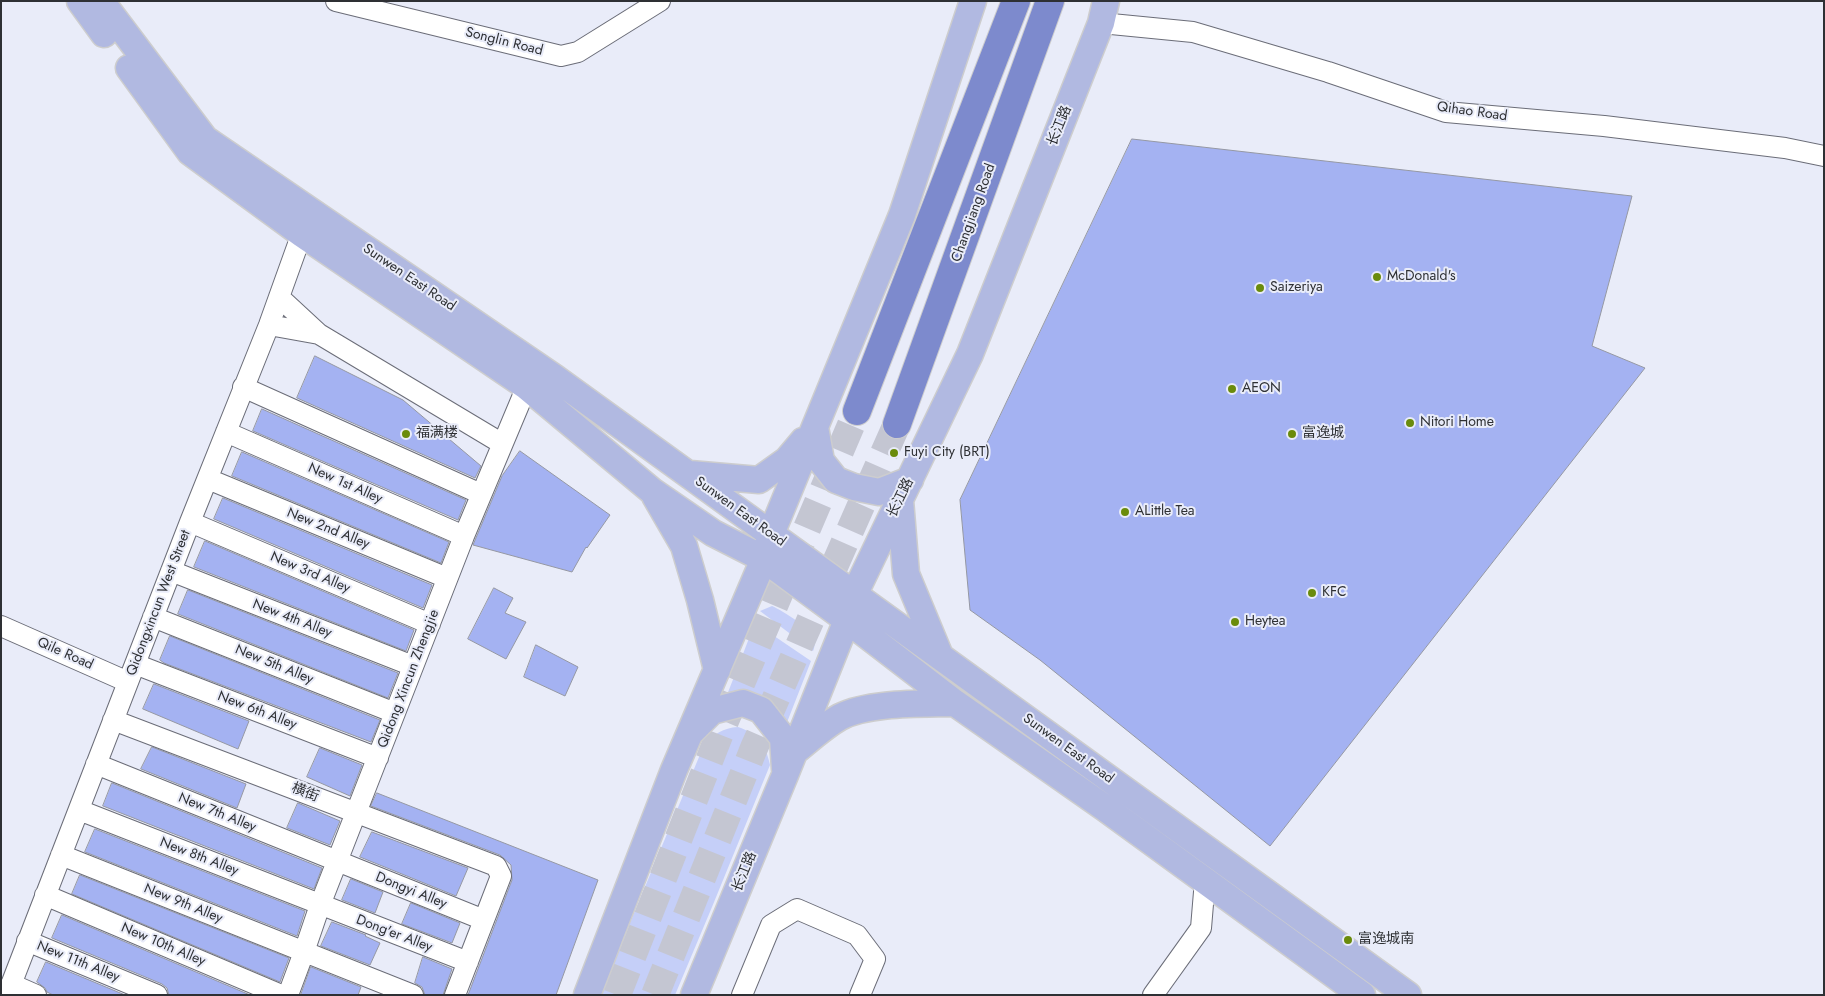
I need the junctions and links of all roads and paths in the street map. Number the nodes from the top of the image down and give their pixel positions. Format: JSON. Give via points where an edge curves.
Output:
{"nodes":[{"id":1,"x":80,"y":1,"type":"edge"},
{"id":2,"x":101,"y":1,"type":"edge"},
{"id":3,"x":336,"y":1,"type":"edge"},
{"id":4,"x":660,"y":1,"type":"edge"},
{"id":5,"x":973,"y":1,"type":"edge"},
{"id":6,"x":1016,"y":1,"type":"edge"},
{"id":7,"x":1050,"y":1,"type":"edge"},
{"id":8,"x":1103,"y":12,"type":"edge"},
{"id":9,"x":1824,"y":156,"type":"edge"},
{"id":10,"x":306,"y":223,"type":"junction"},
{"id":11,"x":279,"y":297,"type":"junction"},
{"id":12,"x":269,"y":325,"type":"junction"},
{"id":13,"x":319,"y":334,"type":"junction"},
{"id":14,"x":531,"y":376,"type":"junction"},
{"id":15,"x":243,"y":387,"type":"junction"},
{"id":16,"x":857,"y":411,"type":"tunnel mouth"},
{"id":17,"x":897,"y":424,"type":"tunnel mouth"},
{"id":18,"x":815,"y":427,"type":"junction"},
{"id":19,"x":226,"y":432,"type":"junction"},
{"id":20,"x":502,"y":443,"type":"junction"},
{"id":21,"x":688,"y":474,"type":"junction"},
{"id":22,"x":208,"y":479,"type":"junction"},
{"id":23,"x":905,"y":490,"type":"junction"},
{"id":24,"x":652,"y":491,"type":"junction"},
{"id":25,"x":481,"y":494,"type":"junction"},
{"id":26,"x":190,"y":522,"type":"junction"},
{"id":27,"x":771,"y":534,"type":"junction"},
{"id":28,"x":464,"y":536,"type":"junction"},
{"id":29,"x":764,"y":559,"type":"junction"},
{"id":30,"x":171,"y":571,"type":"junction"},
{"id":31,"x":448,"y":578,"type":"junction"},
{"id":32,"x":854,"y":594,"type":"junction"},
{"id":33,"x":153,"y":617,"type":"junction"},
{"id":34,"x":847,"y":620,"type":"junction"},
{"id":35,"x":430,"y":624,"type":"junction"},
{"id":36,"x":1,"y":626,"type":"edge"},
{"id":37,"x":940,"y":656,"type":"junction"},
{"id":38,"x":413,"y":666,"type":"junction"},
{"id":39,"x":717,"y":670,"type":"junction"},
{"id":40,"x":132,"y":673,"type":"junction"},
{"id":41,"x":955,"y":704,"type":"junction"},
{"id":42,"x":395,"y":713,"type":"junction"},
{"id":43,"x":113,"y":720,"type":"junction"},
{"id":44,"x":690,"y":733,"type":"junction"},
{"id":45,"x":378,"y":758,"type":"junction"},
{"id":46,"x":96,"y":764,"type":"junction"},
{"id":47,"x":789,"y":764,"type":"junction"},
{"id":48,"x":78,"y":810,"type":"junction"},
{"id":49,"x":357,"y":813,"type":"junction"},
{"id":50,"x":61,"y":855,"type":"junction"},
{"id":51,"x":338,"y":862,"type":"junction"},
{"id":52,"x":1205,"y":880,"type":"junction"},
{"id":53,"x":45,"y":895,"type":"junction"},
{"id":54,"x":320,"y":905,"type":"junction"},
{"id":55,"x":484,"y":920,"type":"junction"},
{"id":56,"x":27,"y":941,"type":"junction"},
{"id":57,"x":304,"y":952,"type":"junction"},
{"id":58,"x":468,"y":962,"type":"junction"},
{"id":59,"x":9,"y":989,"type":"edge"},
{"id":60,"x":36,"y":995,"type":"edge"},
{"id":61,"x":157,"y":995,"type":"edge"},
{"id":62,"x":280,"y":995,"type":"edge"},
{"id":63,"x":288,"y":995,"type":"edge"},
{"id":64,"x":413,"y":995,"type":"edge"},
{"id":65,"x":455,"y":995,"type":"edge"},
{"id":66,"x":587,"y":995,"type":"edge"},
{"id":67,"x":694,"y":995,"type":"edge"},
{"id":68,"x":742,"y":995,"type":"edge"},
{"id":69,"x":860,"y":995,"type":"edge"},
{"id":70,"x":1153,"y":995,"type":"edge"},
{"id":71,"x":1362,"y":995,"type":"edge"},
{"id":72,"x":1408,"y":995,"type":"edge"}],
"edges":[{"from":1,"to":10,"type":"main road","name":"Sunwen East Road","via":[[190,152]]},
{"from":2,"to":10,"type":"main road","name":"Sunwen East Road","via":[[205,139]]},
{"from":3,"to":4,"type":"street","name":"Songlin Road","via":[[561,56],[578,52]]},
{"from":5,"to":18,"type":"main road","via":[[902,215]]},
{"from":6,"to":16,"type":"highway"},
{"from":7,"to":17,"type":"highway","name":"Changjiang Road"},
{"from":8,"to":9,"type":"street","name":"Qihao Road","via":[[1193,32],[1328,72],[1446,112],[1604,126],[1785,148]]},
{"from":8,"to":23,"type":"main road","name":"长江路","via":[[970,354]]},
{"from":10,"to":11,"type":"street","name":"Qidongxincun West Street"},
{"from":10,"to":14,"type":"main road","name":"Sunwen East Road"},
{"from":11,"to":12,"type":"street","name":"Qidongxincun West Street"},
{"from":11,"to":13,"type":"street"},
{"from":12,"to":13,"type":"street"},
{"from":12,"to":15,"type":"street","name":"Qidongxincun West Street"},
{"from":13,"to":20,"type":"street"},
{"from":14,"to":20,"type":"street","name":"Qidong Xincun Zhengjie"},
{"from":14,"to":21,"type":"main road","name":"Sunwen East Road"},
{"from":14,"to":24,"type":"main road","name":"Sunwen East Road"},
{"from":15,"to":19,"type":"street","name":"Qidongxincun West Street"},
{"from":15,"to":25,"type":"street"},
{"from":18,"to":21,"type":"main road","via":[[786,460],[759,480]]},
{"from":18,"to":23,"type":"main road","via":[[820,461],[836,480],[879,492]]},
{"from":18,"to":27,"type":"main road"},
{"from":19,"to":22,"type":"street","name":"Qidongxincun West Street"},
{"from":19,"to":28,"type":"street","name":"New 1st Alley"},
{"from":20,"to":25,"type":"street","name":"Qidong Xincun Zhengjie"},
{"from":21,"to":27,"type":"main road","name":"Sunwen East Road"},
{"from":22,"to":26,"type":"street","name":"Qidongxincun West Street"},
{"from":22,"to":31,"type":"street","name":"New 2nd Alley"},
{"from":23,"to":32,"type":"main road","name":"长江路"},
{"from":23,"to":37,"type":"main road","via":[[906,574]]},
{"from":24,"to":29,"type":"main road","name":"Sunwen East Road","via":[[713,533]]},
{"from":24,"to":39,"type":"main road","via":[[684,546]]},
{"from":25,"to":28,"type":"street","name":"Qidong Xincun Zhengjie"},
{"from":26,"to":30,"type":"street","name":"Qidongxincun West Street"},
{"from":26,"to":35,"type":"street","name":"New 3rd Alley"},
{"from":27,"to":29,"type":"main road"},
{"from":27,"to":32,"type":"main road","name":"Sunwen East Road"},
{"from":28,"to":31,"type":"street","name":"Qidong Xincun Zhengjie"},
{"from":29,"to":34,"type":"main road","name":"Sunwen East Road"},
{"from":29,"to":39,"type":"main road"},
{"from":30,"to":33,"type":"street","name":"Qidongxincun West Street"},
{"from":30,"to":38,"type":"street","name":"New 4th Alley"},
{"from":31,"to":35,"type":"street","name":"Qidong Xincun Zhengjie"},
{"from":32,"to":34,"type":"main road","name":"长江路"},
{"from":32,"to":37,"type":"main road","name":"Sunwen East Road"},
{"from":33,"to":40,"type":"street","name":"Qidongxincun West Street"},
{"from":33,"to":42,"type":"street","name":"New 5th Alley"},
{"from":34,"to":41,"type":"main road","name":"Sunwen East Road"},
{"from":34,"to":47,"type":"main road","name":"长江路"},
{"from":35,"to":38,"type":"street","name":"Qidong Xincun Zhengjie"},
{"from":36,"to":40,"type":"street","name":"Qile Road"},
{"from":37,"to":72,"type":"main road","name":"Sunwen East Road"},
{"from":38,"to":42,"type":"street","name":"Qidong Xincun Zhengjie"},
{"from":39,"to":44,"type":"main road"},
{"from":40,"to":43,"type":"street","name":"Qidongxincun West Street"},
{"from":40,"to":45,"type":"street","name":"New 6th Alley"},
{"from":41,"to":47,"type":"main road","via":[[918,704],[857,711],[827,726]]},
{"from":41,"to":52,"type":"main road","name":"Sunwen East Road"},
{"from":42,"to":45,"type":"street","name":"Qidong Xincun Zhengjie"},
{"from":43,"to":46,"type":"street","name":"Qidongxincun West Street"},
{"from":43,"to":49,"type":"street","name":"横街"},
{"from":44,"to":47,"type":"main road","via":[[712,711],[743,703],[761,710],[784,738]]},
{"from":44,"to":66,"type":"main road"},
{"from":45,"to":49,"type":"street","name":"Qidong Xincun Zhengjie"},
{"from":46,"to":48,"type":"street","name":"Qidongxincun West Street"},
{"from":46,"to":51,"type":"street","name":"New 7th Alley"},
{"from":47,"to":67,"type":"main road","name":"长江路"},
{"from":48,"to":50,"type":"street","name":"Qidongxincun West Street"},
{"from":48,"to":54,"type":"street","name":"New 8th Alley"},
{"from":49,"to":51,"type":"street","name":"Qidong Xincun Zhengjie"},
{"from":49,"to":55,"type":"street","name":"横街","via":[[496,866],[500,876]]},
{"from":50,"to":53,"type":"street","name":"Qidongxincun West Street"},
{"from":50,"to":57,"type":"street","name":"New 9th Alley"},
{"from":51,"to":54,"type":"street","name":"Qidong Xincun Zhengjie"},
{"from":51,"to":55,"type":"street","name":"Dongyi Alley"},
{"from":52,"to":70,"type":"street","via":[[1201,928]]},
{"from":52,"to":71,"type":"main road","name":"Sunwen East Road"},
{"from":53,"to":56,"type":"street","name":"Qidongxincun West Street"},
{"from":53,"to":62,"type":"street","name":"New 10th Alley"},
{"from":54,"to":57,"type":"street","name":"Qidong Xincun Zhengjie"},
{"from":54,"to":58,"type":"street","name":"Dong'er Alley"},
{"from":55,"to":58,"type":"street"},
{"from":56,"to":59,"type":"street","name":"Qidongxincun West Street"},
{"from":56,"to":61,"type":"street","name":"New 11th Alley"},
{"from":57,"to":63,"type":"street","name":"Qidong Xincun Zhengjie"},
{"from":57,"to":64,"type":"street","name":"New 9th Alley"},
{"from":58,"to":65,"type":"street"},
{"from":59,"to":60,"type":"street"},
{"from":68,"to":69,"type":"street","via":[[771,925],[797,909],[858,935],[875,959]]}]}
